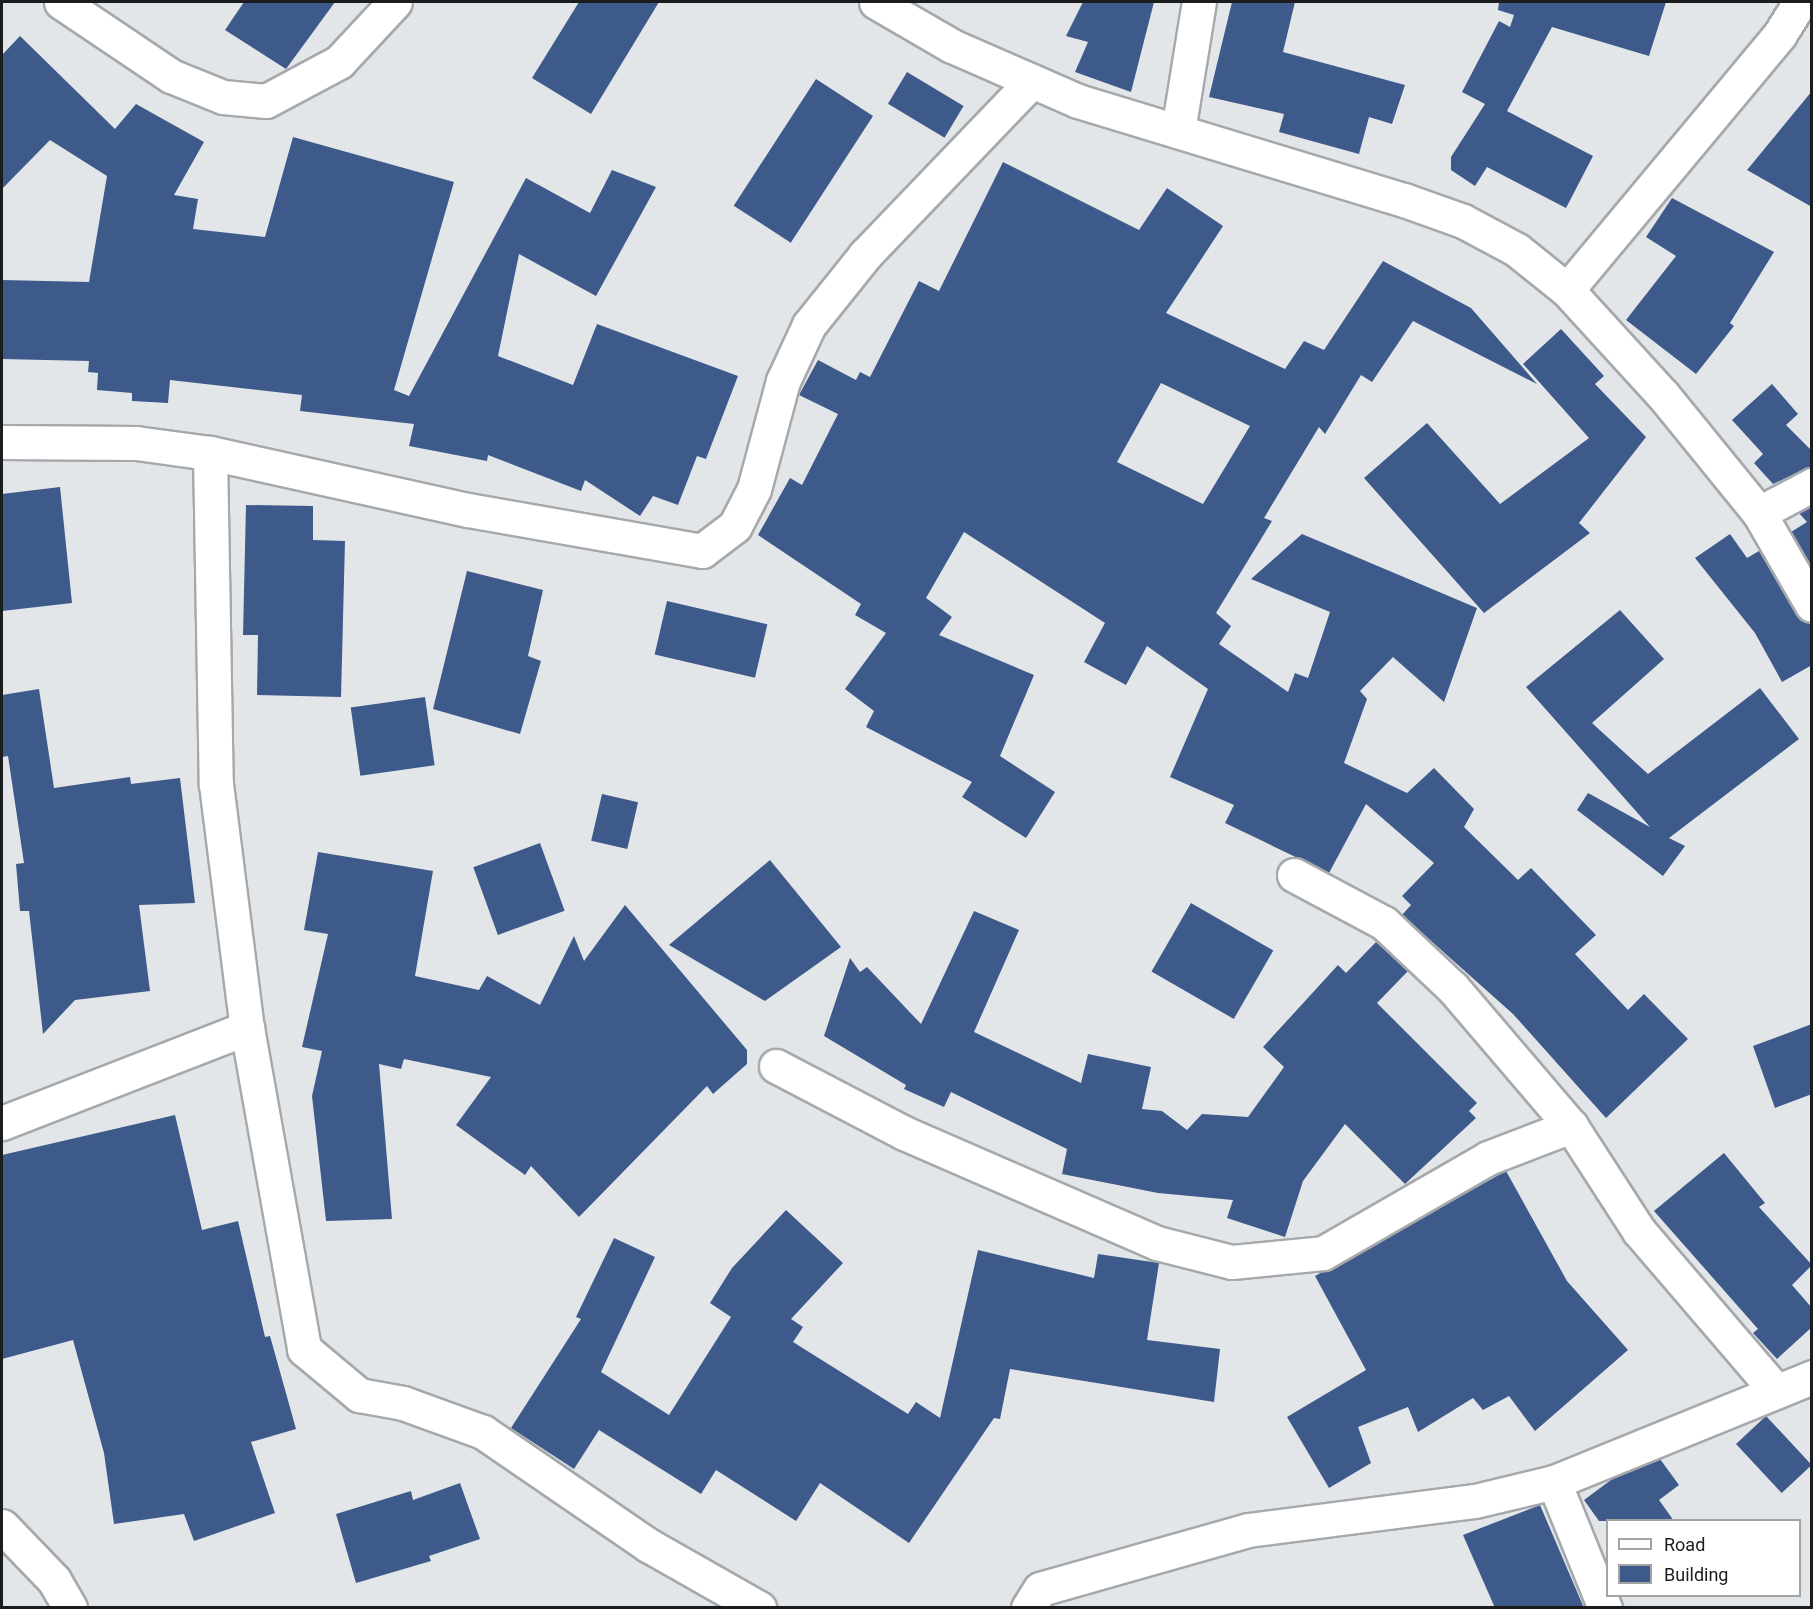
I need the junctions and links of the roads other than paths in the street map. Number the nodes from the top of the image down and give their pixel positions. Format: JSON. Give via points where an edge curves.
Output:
{"nodes":[{"id":1,"x":61,"y":2,"type":"edge"},
{"id":2,"x":395,"y":2,"type":"edge"},
{"id":3,"x":876,"y":2,"type":"edge"},
{"id":4,"x":1199,"y":2,"type":"edge"},
{"id":5,"x":1800,"y":2,"type":"edge"},
{"id":6,"x":1032,"y":81,"type":"junction"},
{"id":7,"x":1178,"y":131,"type":"junction"},
{"id":8,"x":1567,"y":290,"type":"junction"},
{"id":9,"x":2,"y":442,"type":"edge"},
{"id":10,"x":210,"y":453,"type":"junction"},
{"id":11,"x":1812,"y":485,"type":"edge"},
{"id":12,"x":1759,"y":513,"type":"junction"},
{"id":13,"x":1812,"y":605,"type":"edge"},
{"id":14,"x":1294,"y":875,"type":"dead end"},
{"id":15,"x":247,"y":1028,"type":"junction"},
{"id":16,"x":776,"y":1066,"type":"dead end"},
{"id":17,"x":2,"y":1123,"type":"edge"},
{"id":18,"x":1571,"y":1126,"type":"junction"},
{"id":19,"x":1812,"y":1377,"type":"edge"},
{"id":20,"x":1776,"y":1391,"type":"junction"},
{"id":21,"x":1554,"y":1482,"type":"junction"},
{"id":22,"x":2,"y":1526,"type":"edge"},
{"id":23,"x":70,"y":1608,"type":"edge"},
{"id":24,"x":759,"y":1608,"type":"edge"},
{"id":25,"x":1028,"y":1608,"type":"edge"},
{"id":26,"x":1605,"y":1608,"type":"edge"}],
"edges":[{"from":1,"to":2,"type":"street","via":[[171,76],[222,96],[267,101],[339,62]]},
{"from":3,"to":6,"type":"street","via":[[952,46]]},
{"from":4,"to":7,"type":"street"},
{"from":5,"to":8,"type":"street","via":[[1780,34]]},
{"from":6,"to":7,"type":"street","via":[[1078,101]]},
{"from":6,"to":10,"type":"street","via":[[866,255],[809,326],[783,381],[754,489],[735,526],[702,551],[468,510]]},
{"from":7,"to":8,"type":"street","via":[[1463,221],[1517,250]]},
{"from":8,"to":12,"type":"street"},
{"from":9,"to":10,"type":"street","via":[[136,443]]},
{"from":10,"to":15,"type":"street","via":[[216,784]]},
{"from":11,"to":12,"type":"street"},
{"from":12,"to":13,"type":"street"},
{"from":14,"to":18,"type":"street","via":[[1384,923],[1453,988]]},
{"from":15,"to":17,"type":"street"},
{"from":15,"to":24,"type":"street","via":[[303,1349],[359,1395],[403,1402],[483,1432],[648,1545]]},
{"from":16,"to":18,"type":"street","via":[[904,1133],[1157,1243],[1232,1262],[1323,1253],[1488,1158]]},
{"from":18,"to":20,"type":"street","via":[[1639,1231]]},
{"from":19,"to":20,"type":"street"},
{"from":20,"to":21,"type":"street"},
{"from":21,"to":25,"type":"street","via":[[1475,1501],[1248,1530],[1040,1589]]},
{"from":21,"to":26,"type":"street"},
{"from":22,"to":23,"type":"street","via":[[54,1580]]}]}
